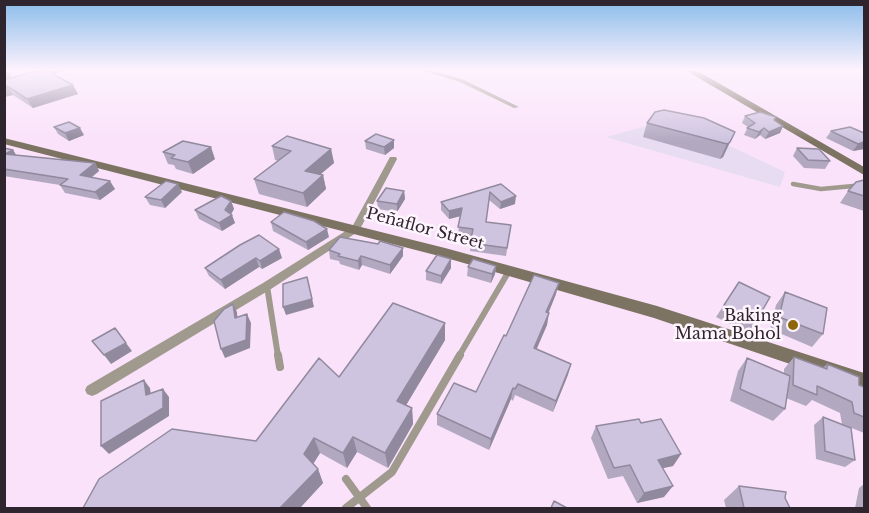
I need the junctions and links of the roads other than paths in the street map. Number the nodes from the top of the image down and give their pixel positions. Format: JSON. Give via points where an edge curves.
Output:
{"nodes":[{"id":1,"x":489,"y":94,"type":"edge"},
{"id":2,"x":730,"y":94,"type":"edge"},
{"id":3,"x":516,"y":107,"type":"dead end"},
{"id":4,"x":4,"y":141,"type":"edge"},
{"id":5,"x":393,"y":159,"type":"dead end"},
{"id":6,"x":864,"y":172,"type":"edge"},
{"id":7,"x":793,"y":184,"type":"dead end"},
{"id":8,"x":864,"y":185,"type":"edge"},
{"id":9,"x":356,"y":229,"type":"junction"},
{"id":10,"x":509,"y":271,"type":"junction"},
{"id":11,"x":267,"y":286,"type":"junction"},
{"id":12,"x":280,"y":367,"type":"dead end"},
{"id":13,"x":864,"y":381,"type":"edge"},
{"id":14,"x":92,"y":390,"type":"dead end"},
{"id":15,"x":346,"y":479,"type":"dead end"},
{"id":16,"x":360,"y":498,"type":"junction"},
{"id":17,"x":346,"y":508,"type":"edge"},
{"id":18,"x":367,"y":508,"type":"edge"}],
"edges":[{"from":1,"to":3,"type":"street"},
{"from":2,"to":6,"type":"main road"},
{"from":4,"to":9,"type":"main road","name":"Peñaflor Street"},
{"from":5,"to":9,"type":"street"},
{"from":7,"to":8,"type":"lane","via":[[821,189]]},
{"from":9,"to":10,"type":"main road","name":"Peñaflor Street"},
{"from":9,"to":11,"type":"street"},
{"from":10,"to":13,"type":"main road","name":"Peñaflor Street","via":[[657,312]]},
{"from":10,"to":16,"type":"lane","via":[[392,472]]},
{"from":11,"to":12,"type":"lane"},
{"from":11,"to":14,"type":"street"},
{"from":15,"to":16,"type":"lane"},
{"from":16,"to":17,"type":"lane"},
{"from":16,"to":18,"type":"lane"}]}
